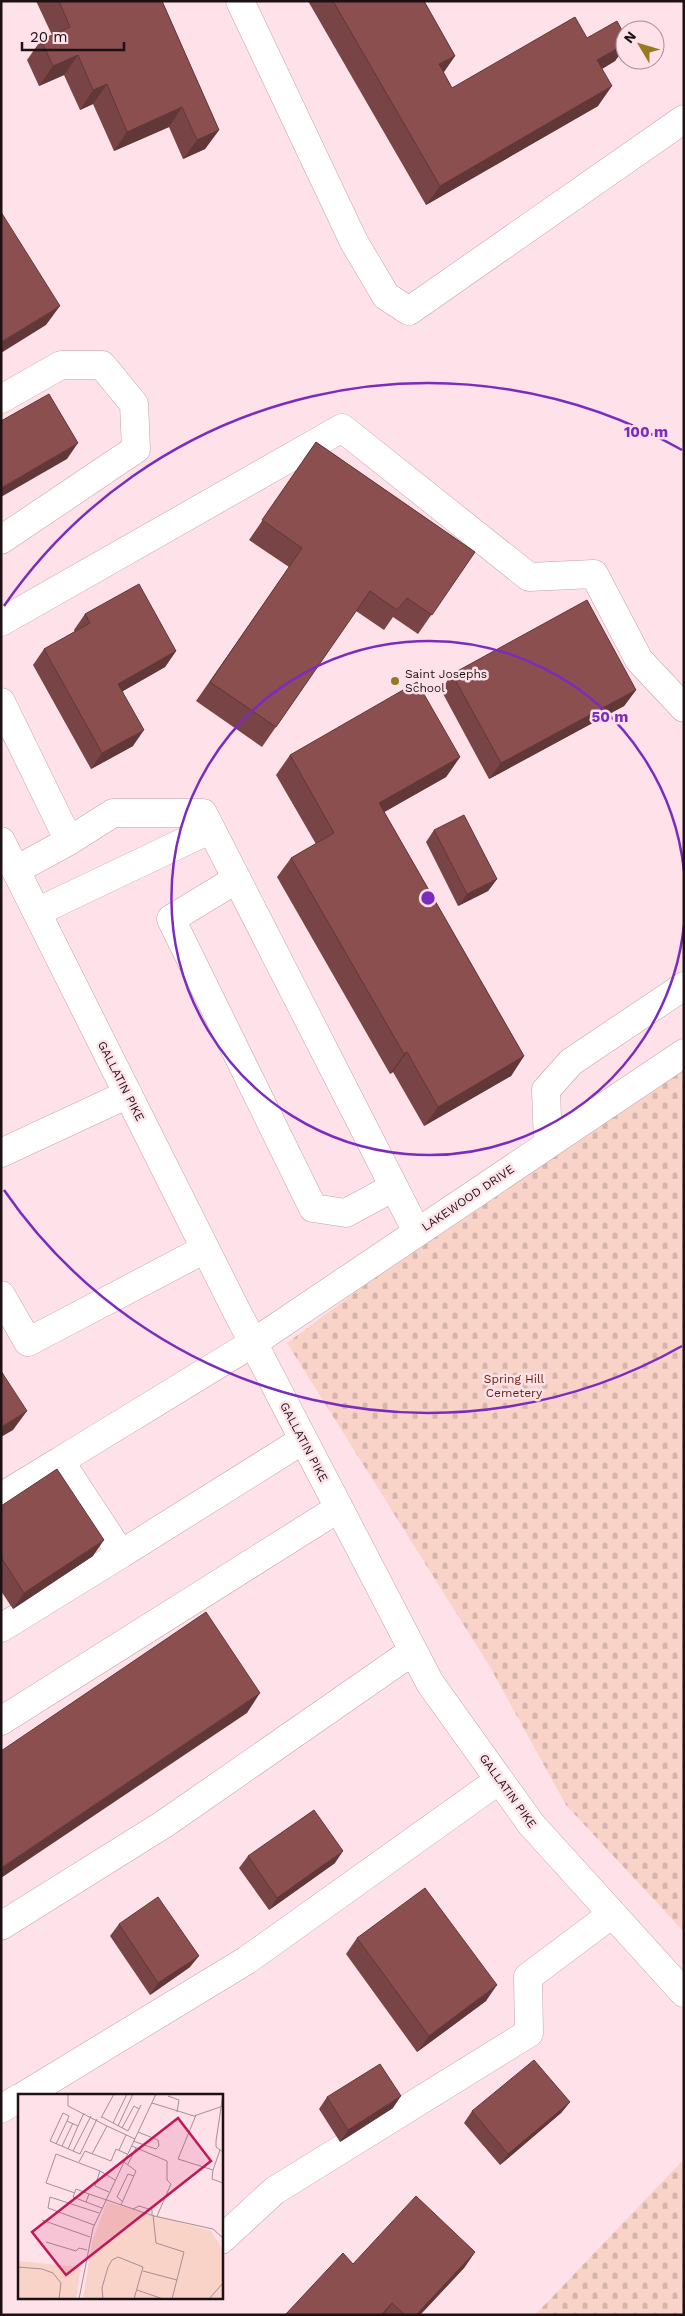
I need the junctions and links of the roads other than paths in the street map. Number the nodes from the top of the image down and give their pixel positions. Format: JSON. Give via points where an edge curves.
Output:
{"nodes":[{"id":1,"x":240,"y":1,"type":"edge"},
{"id":2,"x":684,"y":119,"type":"edge"},
{"id":3,"x":1,"y":399,"type":"edge"},
{"id":4,"x":1,"y":540,"type":"edge"},
{"id":5,"x":1,"y":622,"type":"edge"},
{"id":6,"x":1,"y":702,"type":"edge"},
{"id":7,"x":684,"y":708,"type":"edge"},
{"id":8,"x":212,"y":829,"type":"junction"},
{"id":9,"x":1,"y":841,"type":"edge"},
{"id":10,"x":69,"y":841,"type":"junction"},
{"id":11,"x":16,"y":870,"type":"junction"},
{"id":12,"x":237,"y":880,"type":"junction"},
{"id":13,"x":37,"y":912,"type":"junction"},
{"id":14,"x":684,"y":986,"type":"edge"},
{"id":15,"x":684,"y":1053,"type":"edge"},
{"id":16,"x":128,"y":1094,"type":"junction"},
{"id":17,"x":548,"y":1144,"type":"junction"},
{"id":18,"x":1,"y":1153,"type":"edge"},
{"id":19,"x":394,"y":1187,"type":"junction"},
{"id":20,"x":417,"y":1232,"type":"junction"},
{"id":21,"x":205,"y":1249,"type":"junction"},
{"id":22,"x":1,"y":1295,"type":"edge"},
{"id":23,"x":253,"y":1343,"type":"junction"},
{"id":24,"x":303,"y":1440,"type":"junction"},
{"id":25,"x":60,"y":1461,"type":"junction"},
{"id":26,"x":1,"y":1497,"type":"edge"},
{"id":27,"x":339,"y":1508,"type":"junction"},
{"id":28,"x":121,"y":1554,"type":"junction"},
{"id":29,"x":1,"y":1628,"type":"edge"},
{"id":30,"x":413,"y":1651,"type":"junction"},
{"id":31,"x":1,"y":1721,"type":"edge"},
{"id":32,"x":499,"y":1780,"type":"junction"},
{"id":33,"x":612,"y":1914,"type":"junction"},
{"id":34,"x":1,"y":1926,"type":"edge"},
{"id":35,"x":684,"y":1993,"type":"edge"},
{"id":36,"x":27,"y":2094,"type":"edge"},
{"id":37,"x":18,"y":2099,"type":"edge"},
{"id":38,"x":1,"y":2109,"type":"edge"},
{"id":39,"x":222,"y":2239,"type":"edge"}],
"edges":[{"from":1,"to":2,"type":"main road","via":[[354,242],[386,296],[409,312]]},
{"from":3,"to":4,"type":"main road","via":[[61,365],[102,365],[134,404],[136,449]]},
{"from":5,"to":7,"type":"main road","via":[[342,428],[529,577],[594,574],[639,660]]},
{"from":6,"to":10,"type":"main road"},
{"from":8,"to":10,"type":"main road","via":[[203,813],[113,813]]},
{"from":8,"to":12,"type":"main road"},
{"from":8,"to":13,"type":"main road"},
{"from":9,"to":11,"type":"main road","name":"GALLATIN PIKE"},
{"from":10,"to":11,"type":"main road"},
{"from":11,"to":13,"type":"main road","name":"GALLATIN PIKE"},
{"from":12,"to":19,"type":"main road"},
{"from":12,"to":19,"type":"main road","via":[[171,919],[313,1208],[346,1213]]},
{"from":13,"to":16,"type":"main road","name":"GALLATIN PIKE"},
{"from":14,"to":17,"type":"main road","via":[[571,1062],[546,1090]]},
{"from":15,"to":17,"type":"main road","name":"LAKEWOOD DRIVE"},
{"from":16,"to":18,"type":"main road"},
{"from":16,"to":21,"type":"main road","name":"GALLATIN PIKE"},
{"from":17,"to":20,"type":"main road","name":"LAKEWOOD DRIVE"},
{"from":19,"to":20,"type":"main road"},
{"from":20,"to":23,"type":"main road","name":"LAKEWOOD DRIVE"},
{"from":21,"to":22,"type":"main road","via":[[28,1342]]},
{"from":21,"to":23,"type":"main road","name":"GALLATIN PIKE"},
{"from":23,"to":24,"type":"main road","name":"GALLATIN PIKE"},
{"from":23,"to":25,"type":"main road","name":"LAKEWOOD DRIVE"},
{"from":24,"to":27,"type":"main road","name":"GALLATIN PIKE"},
{"from":24,"to":28,"type":"main road"},
{"from":25,"to":26,"type":"main road","name":"LAKEWOOD DRIVE"},
{"from":25,"to":28,"type":"main road"},
{"from":27,"to":30,"type":"main road","name":"GALLATIN PIKE"},
{"from":27,"to":31,"type":"main road"},
{"from":28,"to":29,"type":"main road"},
{"from":30,"to":32,"type":"main road","name":"GALLATIN PIKE","via":[[430,1684]]},
{"from":30,"to":34,"type":"main road","via":[[164,1824]]},
{"from":32,"to":33,"type":"main road","name":"GALLATIN PIKE","via":[[531,1824]]},
{"from":32,"to":36,"type":"main road","via":[[247,1960]]},
{"from":33,"to":35,"type":"main road","name":"GALLATIN PIKE"},
{"from":33,"to":39,"type":"main road","via":[[528,1977],[529,2033],[274,2191]]},
{"from":37,"to":38,"type":"main road"}]}
